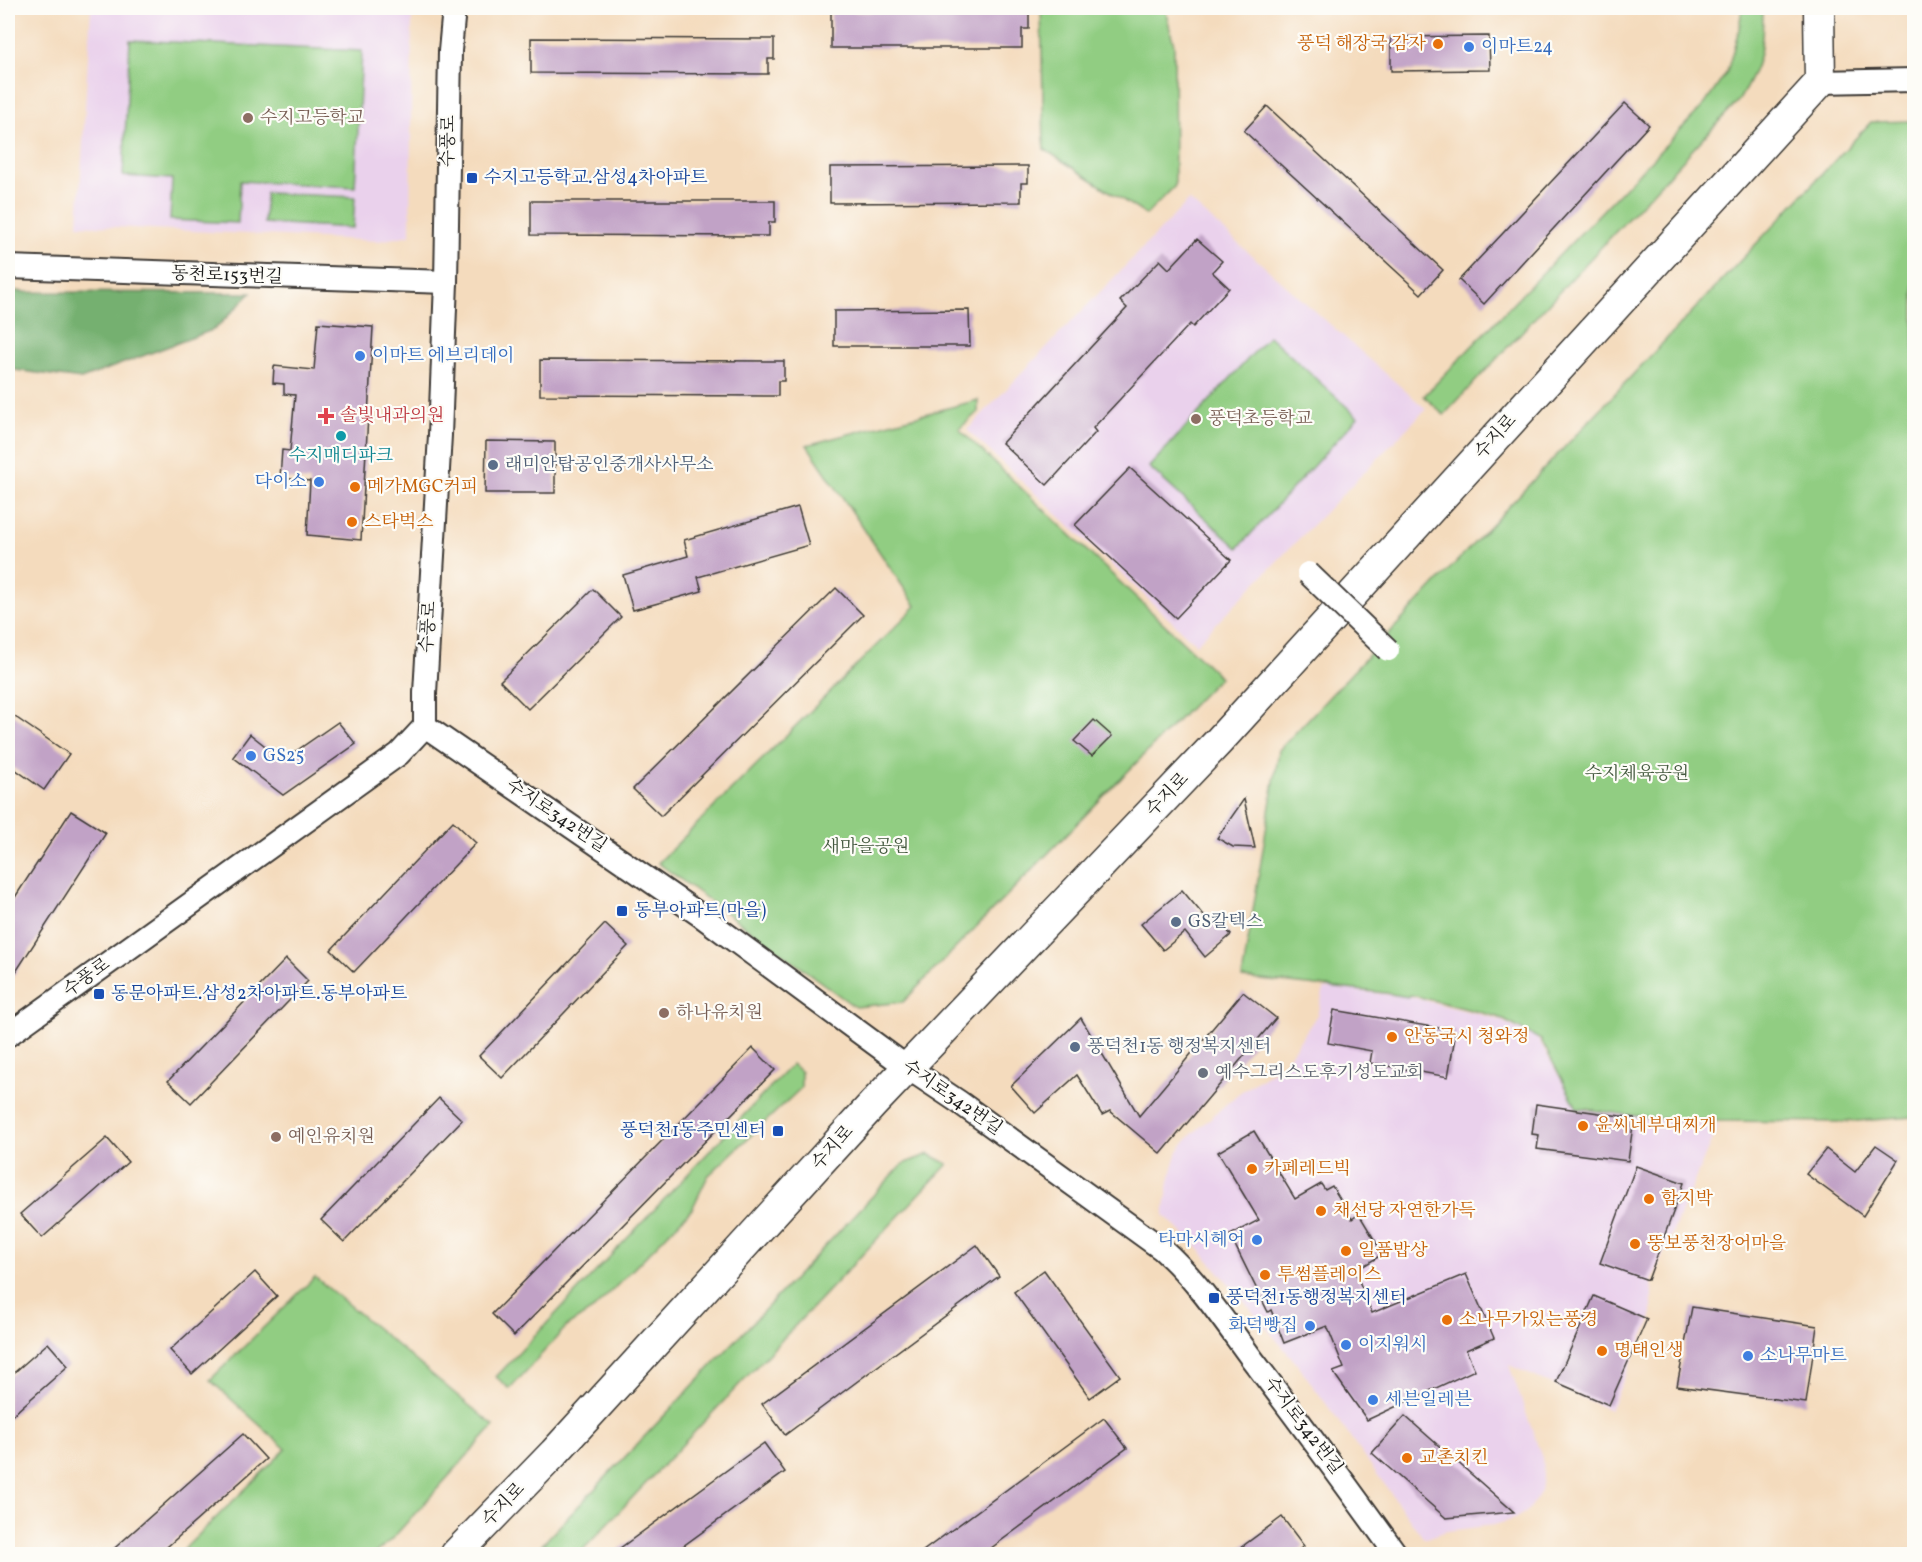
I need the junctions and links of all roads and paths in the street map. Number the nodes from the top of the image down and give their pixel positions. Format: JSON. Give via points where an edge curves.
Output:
{"nodes":[{"id":1,"x":454,"y":8,"type":"edge"},
{"id":2,"x":1819,"y":8,"type":"edge"},
{"id":3,"x":1914,"y":80,"type":"edge"},
{"id":4,"x":1820,"y":82,"type":"junction"},
{"id":5,"x":8,"y":267,"type":"edge"},
{"id":6,"x":446,"y":282,"type":"junction"},
{"id":7,"x":1308,"y":573,"type":"dead end"},
{"id":8,"x":1388,"y":650,"type":"dead end"},
{"id":9,"x":425,"y":726,"type":"junction"},
{"id":10,"x":8,"y":1035,"type":"edge"},
{"id":11,"x":908,"y":1068,"type":"junction"},
{"id":12,"x":456,"y":1554,"type":"edge"},
{"id":13,"x":1396,"y":1554,"type":"edge"}],
"edges":[{"from":1,"to":6,"type":"street","name":"수풍로"},
{"from":2,"to":4,"type":"main road"},
{"from":3,"to":4,"type":"street"},
{"from":4,"to":11,"type":"main road","name":"수지로","via":[[1219,741]]},
{"from":5,"to":6,"type":"street","name":"동천로153번길"},
{"from":6,"to":9,"type":"street","name":"수풍로"},
{"from":7,"to":8,"type":"street","bridge":true},
{"from":9,"to":10,"type":"street","name":"수풍로","via":[[399,754]]},
{"from":9,"to":11,"type":"street","name":"수지로342번길","via":[[700,915]]},
{"from":11,"to":12,"type":"main road","name":"수지로","via":[[554,1454]]},
{"from":11,"to":13,"type":"street","name":"수지로342번길","via":[[1165,1251],[1216,1311]]}]}
